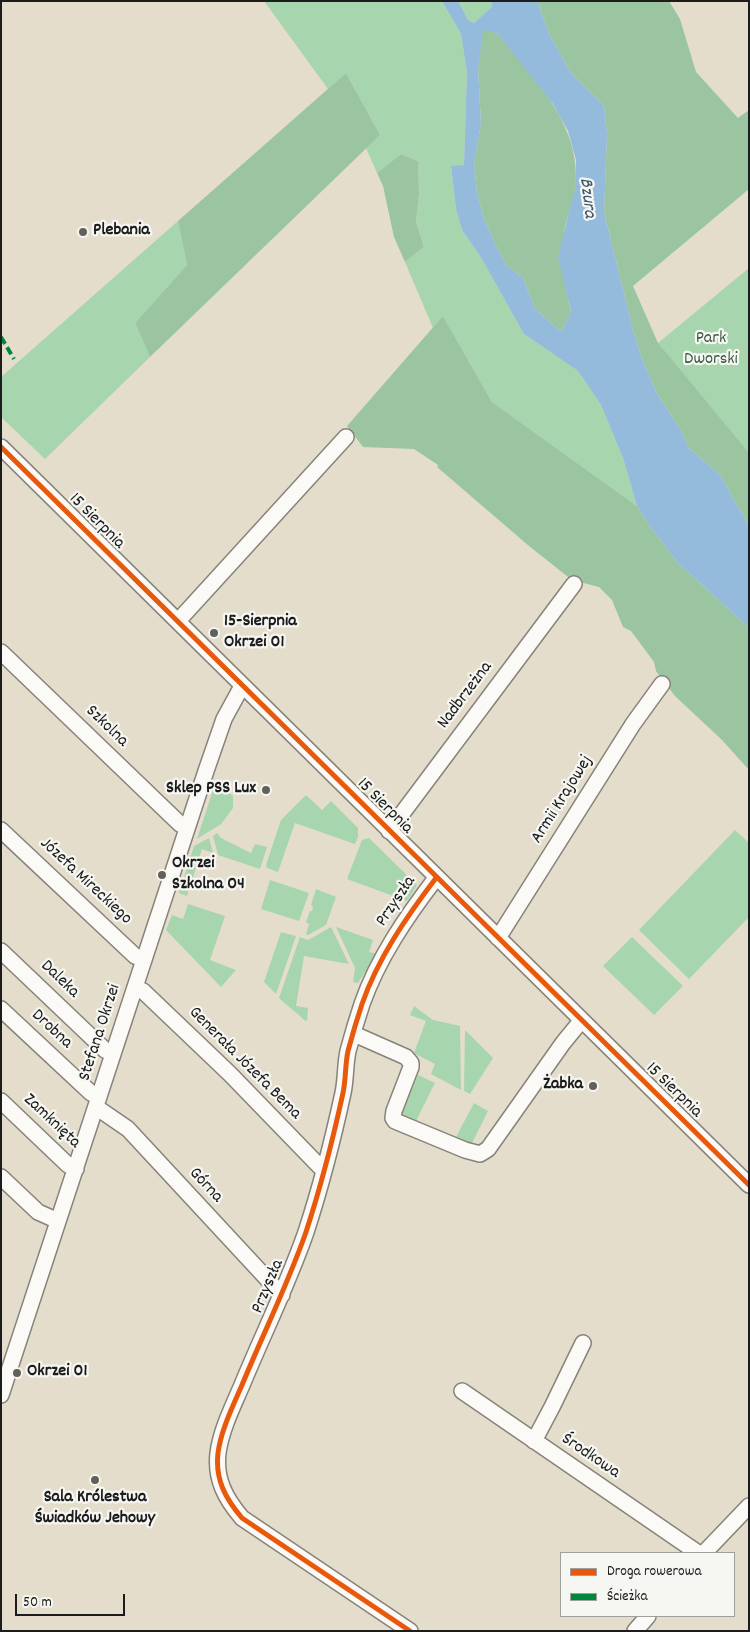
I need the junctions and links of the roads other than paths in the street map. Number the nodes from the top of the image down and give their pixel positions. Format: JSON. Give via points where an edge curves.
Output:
{"nodes":[{"id":1,"x":346,"y":437,"type":"dead end"},
{"id":2,"x":1,"y":447,"type":"edge"},
{"id":3,"x":574,"y":584,"type":"dead end"},
{"id":4,"x":178,"y":621,"type":"junction"},
{"id":5,"x":1,"y":652,"type":"edge"},
{"id":6,"x":662,"y":684,"type":"dead end"},
{"id":7,"x":242,"y":686,"type":"junction"},
{"id":8,"x":187,"y":828,"type":"junction"},
{"id":9,"x":1,"y":830,"type":"edge"},
{"id":10,"x":389,"y":831,"type":"junction"},
{"id":11,"x":436,"y":878,"type":"junction"},
{"id":12,"x":498,"y":938,"type":"junction"},
{"id":13,"x":1,"y":951,"type":"edge"},
{"id":14,"x":144,"y":960,"type":"junction"},
{"id":15,"x":135,"y":987,"type":"junction"},
{"id":16,"x":1,"y":1009,"type":"edge"},
{"id":17,"x":582,"y":1021,"type":"junction"},
{"id":18,"x":354,"y":1034,"type":"junction"},
{"id":19,"x":113,"y":1054,"type":"junction"},
{"id":20,"x":1,"y":1101,"type":"edge"},
{"id":21,"x":98,"y":1102,"type":"junction"},
{"id":22,"x":76,"y":1169,"type":"junction"},
{"id":23,"x":324,"y":1171,"type":"junction"},
{"id":24,"x":1,"y":1177,"type":"edge"},
{"id":25,"x":749,"y":1185,"type":"edge"},
{"id":26,"x":58,"y":1221,"type":"junction"},
{"id":27,"x":282,"y":1295,"type":"junction"},
{"id":28,"x":583,"y":1343,"type":"dead end"},
{"id":29,"x":462,"y":1391,"type":"dead end"},
{"id":30,"x":1,"y":1395,"type":"edge"},
{"id":31,"x":534,"y":1441,"type":"junction"},
{"id":32,"x":749,"y":1506,"type":"edge"},
{"id":33,"x":697,"y":1552,"type":"edge"},
{"id":34,"x":705,"y":1552,"type":"edge"},
{"id":35,"x":647,"y":1617,"type":"edge"},
{"id":36,"x":410,"y":1631,"type":"edge"},
{"id":37,"x":635,"y":1631,"type":"edge"}],
"edges":[{"from":1,"to":4,"type":"street"},
{"from":2,"to":4,"type":"street","name":"15 Sierpnia"},
{"from":3,"to":10,"type":"street","name":"Nadbrzeżna"},
{"from":4,"to":7,"type":"street","name":"15 Sierpnia"},
{"from":5,"to":8,"type":"street","name":"Szkolna"},
{"from":6,"to":12,"type":"street","name":"Armii Krajowej","via":[[633,724]]},
{"from":7,"to":8,"type":"street","name":"Stefana Okrzei","via":[[224,719]]},
{"from":7,"to":10,"type":"street","name":"15 Sierpnia"},
{"from":8,"to":14,"type":"street","name":"Stefana Okrzei"},
{"from":9,"to":14,"type":"street","name":"Józefa Mireckiego","via":[[135,956]]},
{"from":10,"to":11,"type":"street","name":"15 Sierpnia"},
{"from":11,"to":12,"type":"street","name":"15 Sierpnia"},
{"from":11,"to":18,"type":"street","name":"Przyszła","via":[[379,965],[361,1007]]},
{"from":12,"to":17,"type":"street","name":"15 Sierpnia"},
{"from":13,"to":19,"type":"street","name":"Daleka"},
{"from":14,"to":15,"type":"street","name":"Stefana Okrzei"},
{"from":15,"to":19,"type":"street","name":"Stefana Okrzei"},
{"from":15,"to":23,"type":"street","name":"Generała Józefa Bema","via":[[230,1074]]},
{"from":16,"to":21,"type":"street","name":"Drobna"},
{"from":17,"to":18,"type":"street","via":[[488,1149],[480,1154],[395,1121],[394,1112],[411,1063],[406,1057]]},
{"from":17,"to":25,"type":"street","name":"15 Sierpnia"},
{"from":18,"to":23,"type":"street","name":"Przyszła"},
{"from":19,"to":21,"type":"street","name":"Stefana Okrzei"},
{"from":20,"to":22,"type":"street","name":"Zamknięta"},
{"from":21,"to":22,"type":"street","name":"Stefana Okrzei"},
{"from":21,"to":27,"type":"street","name":"Górna","via":[[128,1129]]},
{"from":22,"to":26,"type":"street","name":"Stefana Okrzei"},
{"from":23,"to":27,"type":"street","name":"Przyszła","via":[[306,1232]]},
{"from":24,"to":26,"type":"street","via":[[38,1212]]},
{"from":26,"to":30,"type":"street","name":"Stefana Okrzei"},
{"from":27,"to":36,"type":"street","name":"Przyszła","via":[[220,1443],[222,1488],[229,1504],[242,1518]]},
{"from":28,"to":31,"type":"street"},
{"from":29,"to":31,"type":"street","name":"Środkowa"},
{"from":31,"to":33,"type":"street","name":"Środkowa"},
{"from":32,"to":34,"type":"street"},
{"from":35,"to":37,"type":"street"}]}
